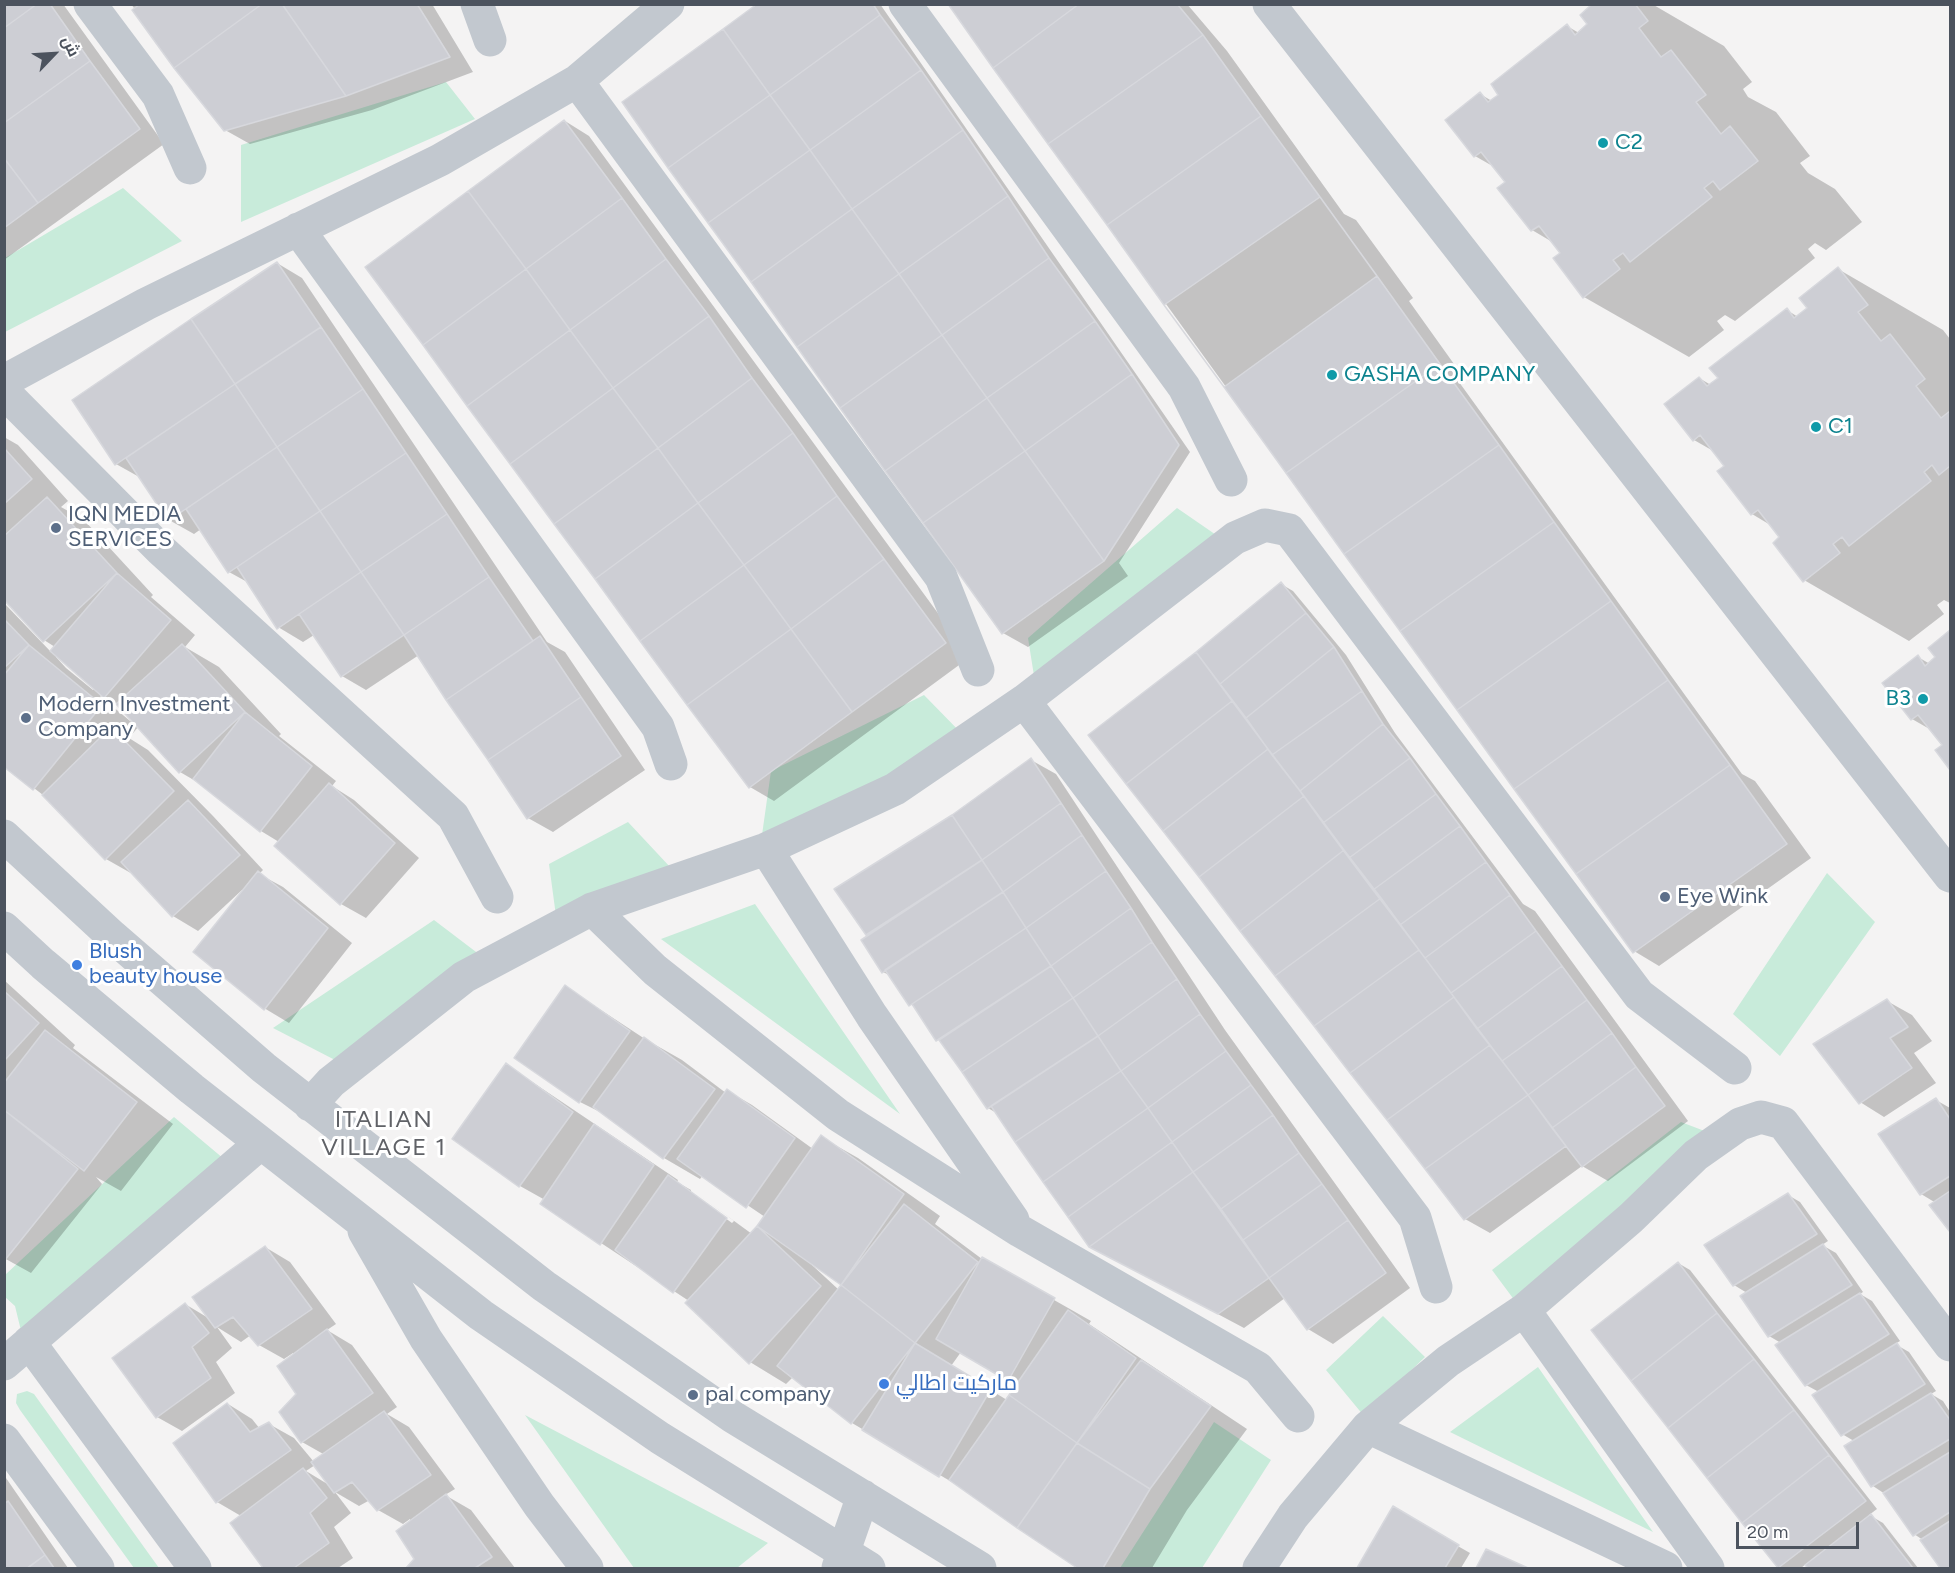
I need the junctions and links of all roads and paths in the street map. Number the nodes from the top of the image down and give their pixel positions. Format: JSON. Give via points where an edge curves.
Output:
{"nodes":[{"id":1,"x":90,"y":4,"type":"edge"},
{"id":2,"x":477,"y":4,"type":"edge"},
{"id":3,"x":668,"y":4,"type":"edge"},
{"id":4,"x":905,"y":4,"type":"edge"},
{"id":5,"x":1269,"y":4,"type":"edge"},
{"id":6,"x":490,"y":40,"type":"dead end"},
{"id":7,"x":576,"y":81,"type":"junction"},
{"id":8,"x":190,"y":168,"type":"dead end"},
{"id":9,"x":298,"y":229,"type":"junction"},
{"id":10,"x":4,"y":381,"type":"edge"},
{"id":11,"x":4,"y":392,"type":"edge"},
{"id":12,"x":1231,"y":480,"type":"dead end"},
{"id":13,"x":978,"y":670,"type":"dead end"},
{"id":14,"x":1024,"y":701,"type":"junction"},
{"id":15,"x":670,"y":764,"type":"dead end"},
{"id":16,"x":4,"y":836,"type":"edge"},
{"id":17,"x":766,"y":849,"type":"junction"},
{"id":18,"x":1950,"y":876,"type":"edge"},
{"id":19,"x":497,"y":897,"type":"dead end"},
{"id":20,"x":592,"y":909,"type":"junction"},
{"id":21,"x":4,"y":928,"type":"edge"},
{"id":22,"x":1735,"y":1068,"type":"dead end"},
{"id":23,"x":310,"y":1106,"type":"junction"},
{"id":24,"x":261,"y":1143,"type":"junction"},
{"id":25,"x":354,"y":1214,"type":"junction"},
{"id":26,"x":1020,"y":1231,"type":"junction"},
{"id":27,"x":1436,"y":1287,"type":"dead end"},
{"id":28,"x":1524,"y":1310,"type":"junction"},
{"id":29,"x":29,"y":1342,"type":"junction"},
{"id":30,"x":1950,"y":1345,"type":"edge"},
{"id":31,"x":4,"y":1364,"type":"edge"},
{"id":32,"x":1298,"y":1416,"type":"dead end"},
{"id":33,"x":1368,"y":1426,"type":"junction"},
{"id":34,"x":4,"y":1440,"type":"edge"},
{"id":35,"x":863,"y":1496,"type":"junction"},
{"id":36,"x":850,"y":1563,"type":"edge"},
{"id":37,"x":98,"y":1569,"type":"edge"},
{"id":38,"x":195,"y":1569,"type":"edge"},
{"id":39,"x":587,"y":1569,"type":"edge"},
{"id":40,"x":980,"y":1569,"type":"edge"},
{"id":41,"x":1259,"y":1569,"type":"edge"},
{"id":42,"x":1666,"y":1569,"type":"edge"},
{"id":43,"x":1708,"y":1569,"type":"edge"}],
"edges":[{"from":1,"to":8,"type":"street","via":[[158,95]]},
{"from":2,"to":6,"type":"street"},
{"from":3,"to":7,"type":"street"},
{"from":4,"to":12,"type":"street","via":[[1184,387]]},
{"from":5,"to":18,"type":"street"},
{"from":7,"to":9,"type":"street","via":[[440,160]]},
{"from":7,"to":13,"type":"street","via":[[941,577]]},
{"from":9,"to":10,"type":"street","via":[[146,304]]},
{"from":9,"to":15,"type":"street","via":[[658,727]]},
{"from":11,"to":19,"type":"street","via":[[160,550],[453,816]]},
{"from":14,"to":17,"type":"street","via":[[895,789]]},
{"from":14,"to":22,"type":"street","via":[[1235,538],[1265,525],[1288,530],[1639,994]]},
{"from":14,"to":27,"type":"street","via":[[1415,1218]]},
{"from":16,"to":23,"type":"street","via":[[112,936]]},
{"from":17,"to":20,"type":"street"},
{"from":17,"to":26,"type":"street","via":[[872,1016]]},
{"from":20,"to":23,"type":"street","via":[[464,977],[331,1082]]},
{"from":20,"to":26,"type":"street","via":[[655,970],[838,1115]]},
{"from":21,"to":24,"type":"street","via":[[42,964]]},
{"from":23,"to":35,"type":"street","via":[[544,1286],[733,1417]]},
{"from":24,"to":25,"type":"street"},
{"from":24,"to":29,"type":"street"},
{"from":25,"to":36,"type":"street","via":[[481,1315]]},
{"from":25,"to":39,"type":"street","via":[[426,1339]]},
{"from":26,"to":32,"type":"street","via":[[1258,1368]]},
{"from":28,"to":30,"type":"street","via":[[1631,1218],[1696,1155],[1740,1124],[1761,1117],[1783,1123]]},
{"from":28,"to":33,"type":"street","via":[[1448,1361]]},
{"from":28,"to":43,"type":"street"},
{"from":29,"to":31,"type":"street"},
{"from":29,"to":38,"type":"street"},
{"from":33,"to":41,"type":"street","via":[[1293,1516]]},
{"from":33,"to":42,"type":"street"},
{"from":34,"to":37,"type":"street"},
{"from":35,"to":36,"type":"street"},
{"from":35,"to":40,"type":"street"}]}
